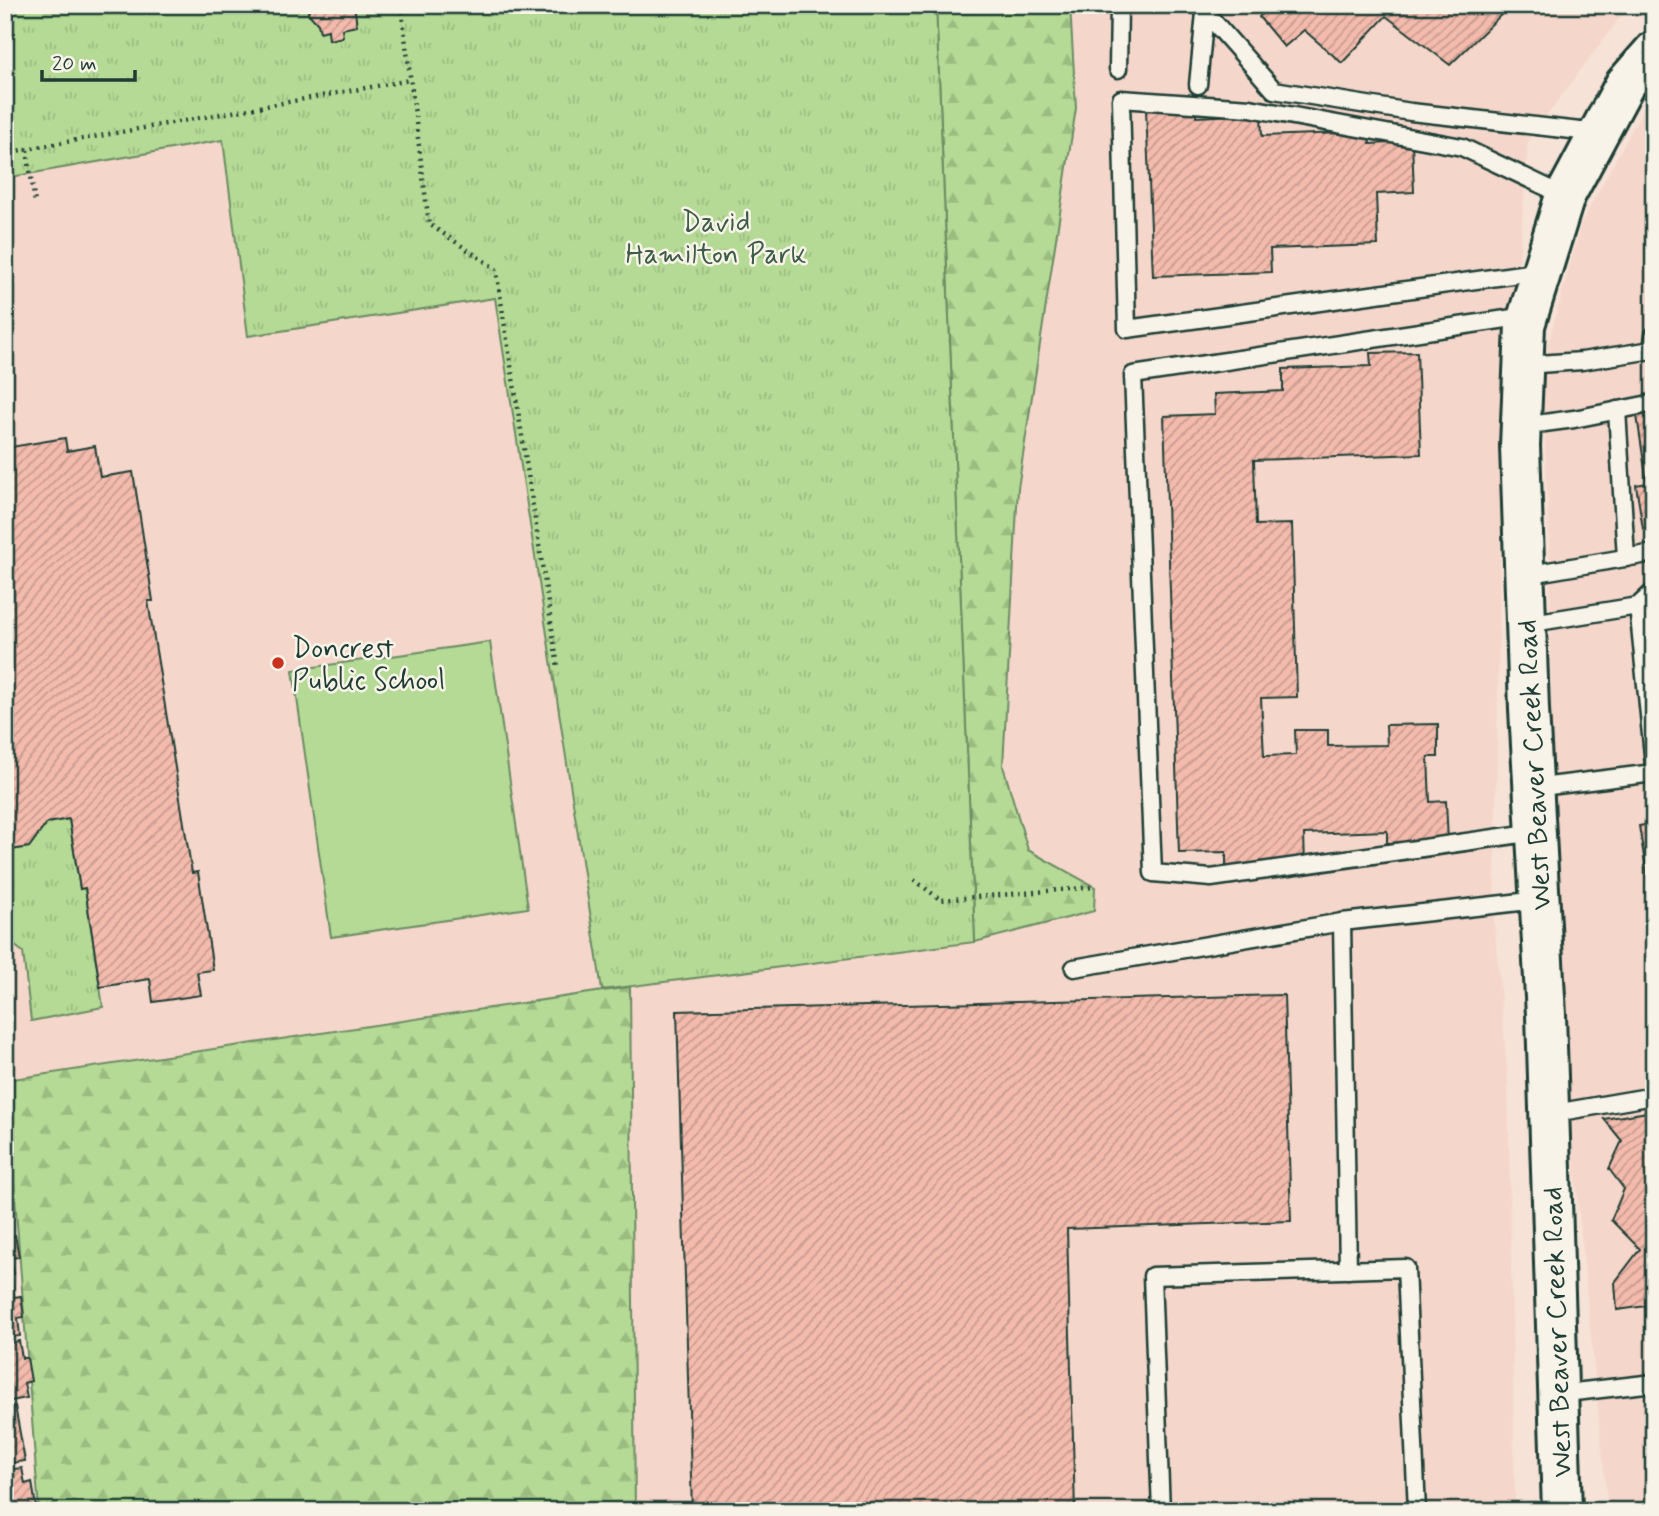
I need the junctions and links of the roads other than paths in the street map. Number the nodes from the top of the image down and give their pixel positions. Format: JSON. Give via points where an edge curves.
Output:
{"nodes":[{"id":1,"x":1119,"y":5,"type":"edge"},
{"id":2,"x":1202,"y":9,"type":"edge"},
{"id":3,"x":1654,"y":51,"type":"edge"},
{"id":4,"x":1118,"y":69,"type":"dead end"},
{"id":5,"x":1198,"y":85,"type":"dead end"},
{"id":6,"x":1598,"y":133,"type":"junction"},
{"id":7,"x":1565,"y":196,"type":"junction"},
{"id":8,"x":1542,"y":271,"type":"junction"},
{"id":9,"x":1528,"y":316,"type":"junction"},
{"id":10,"x":1653,"y":345,"type":"edge"},
{"id":11,"x":1524,"y":365,"type":"junction"},
{"id":12,"x":1654,"y":403,"type":"edge"},
{"id":13,"x":1617,"y":410,"type":"junction"},
{"id":14,"x":1521,"y":426,"type":"junction"},
{"id":15,"x":1654,"y":553,"type":"edge"},
{"id":16,"x":1626,"y":558,"type":"junction"},
{"id":17,"x":1525,"y":575,"type":"junction"},
{"id":18,"x":1654,"y":591,"type":"edge"},
{"id":19,"x":1638,"y":606,"type":"junction"},
{"id":20,"x":1526,"y":624,"type":"junction"},
{"id":21,"x":1654,"y":765,"type":"edge"},
{"id":22,"x":1654,"y":773,"type":"edge"},
{"id":23,"x":1533,"y":788,"type":"junction"},
{"id":24,"x":1536,"y":832,"type":"junction"},
{"id":25,"x":1539,"y":900,"type":"junction"},
{"id":26,"x":1342,"y":922,"type":"junction"},
{"id":27,"x":1074,"y":968,"type":"dead end"},
{"id":28,"x":1654,"y":1096,"type":"edge"},
{"id":29,"x":1549,"y":1114,"type":"junction"},
{"id":30,"x":1348,"y":1270,"type":"junction"},
{"id":31,"x":1654,"y":1383,"type":"edge"},
{"id":32,"x":1557,"y":1394,"type":"junction"},
{"id":33,"x":1161,"y":1511,"type":"edge"},
{"id":34,"x":1417,"y":1511,"type":"edge"},
{"id":35,"x":1562,"y":1511,"type":"edge"}],
"edges":[{"from":1,"to":4,"type":"lane"},
{"from":2,"to":5,"type":"lane"},
{"from":2,"to":6,"type":"lane","via":[[1274,90],[1411,112]]},
{"from":3,"to":6,"type":"street","name":"West Beaver Creek Road","via":[[1625,84]]},
{"from":6,"to":7,"type":"street","name":"West Beaver Creek Road"},
{"from":7,"to":8,"type":"street","name":"West Beaver Creek Road"},
{"from":7,"to":8,"type":"lane","via":[[1462,147],[1250,108],[1121,99],[1127,329]]},
{"from":8,"to":9,"type":"street","name":"West Beaver Creek Road"},
{"from":9,"to":11,"type":"street","name":"West Beaver Creek Road"},
{"from":9,"to":24,"type":"lane","via":[[1133,375],[1153,873],[1211,878]]},
{"from":10,"to":11,"type":"lane","via":[[1582,361]]},
{"from":11,"to":14,"type":"street","name":"West Beaver Creek Road"},
{"from":12,"to":13,"type":"lane"},
{"from":13,"to":14,"type":"lane"},
{"from":13,"to":16,"type":"lane"},
{"from":14,"to":17,"type":"street","name":"West Beaver Creek Road"},
{"from":15,"to":16,"type":"lane"},
{"from":16,"to":17,"type":"lane"},
{"from":17,"to":20,"type":"street","name":"West Beaver Creek Road"},
{"from":18,"to":19,"type":"lane"},
{"from":19,"to":20,"type":"lane"},
{"from":19,"to":21,"type":"lane"},
{"from":20,"to":23,"type":"street","name":"West Beaver Creek Road"},
{"from":22,"to":23,"type":"lane"},
{"from":23,"to":24,"type":"street","name":"West Beaver Creek Road"},
{"from":24,"to":25,"type":"street","name":"West Beaver Creek Road"},
{"from":25,"to":26,"type":"lane"},
{"from":25,"to":29,"type":"street","name":"West Beaver Creek Road"},
{"from":26,"to":27,"type":"lane"},
{"from":26,"to":30,"type":"lane"},
{"from":28,"to":29,"type":"lane"},
{"from":29,"to":32,"type":"street","name":"West Beaver Creek Road"},
{"from":30,"to":33,"type":"lane","via":[[1152,1276]]},
{"from":30,"to":34,"type":"lane","via":[[1406,1268]]},
{"from":31,"to":32,"type":"lane"},
{"from":32,"to":35,"type":"street","name":"West Beaver Creek Road"}]}
